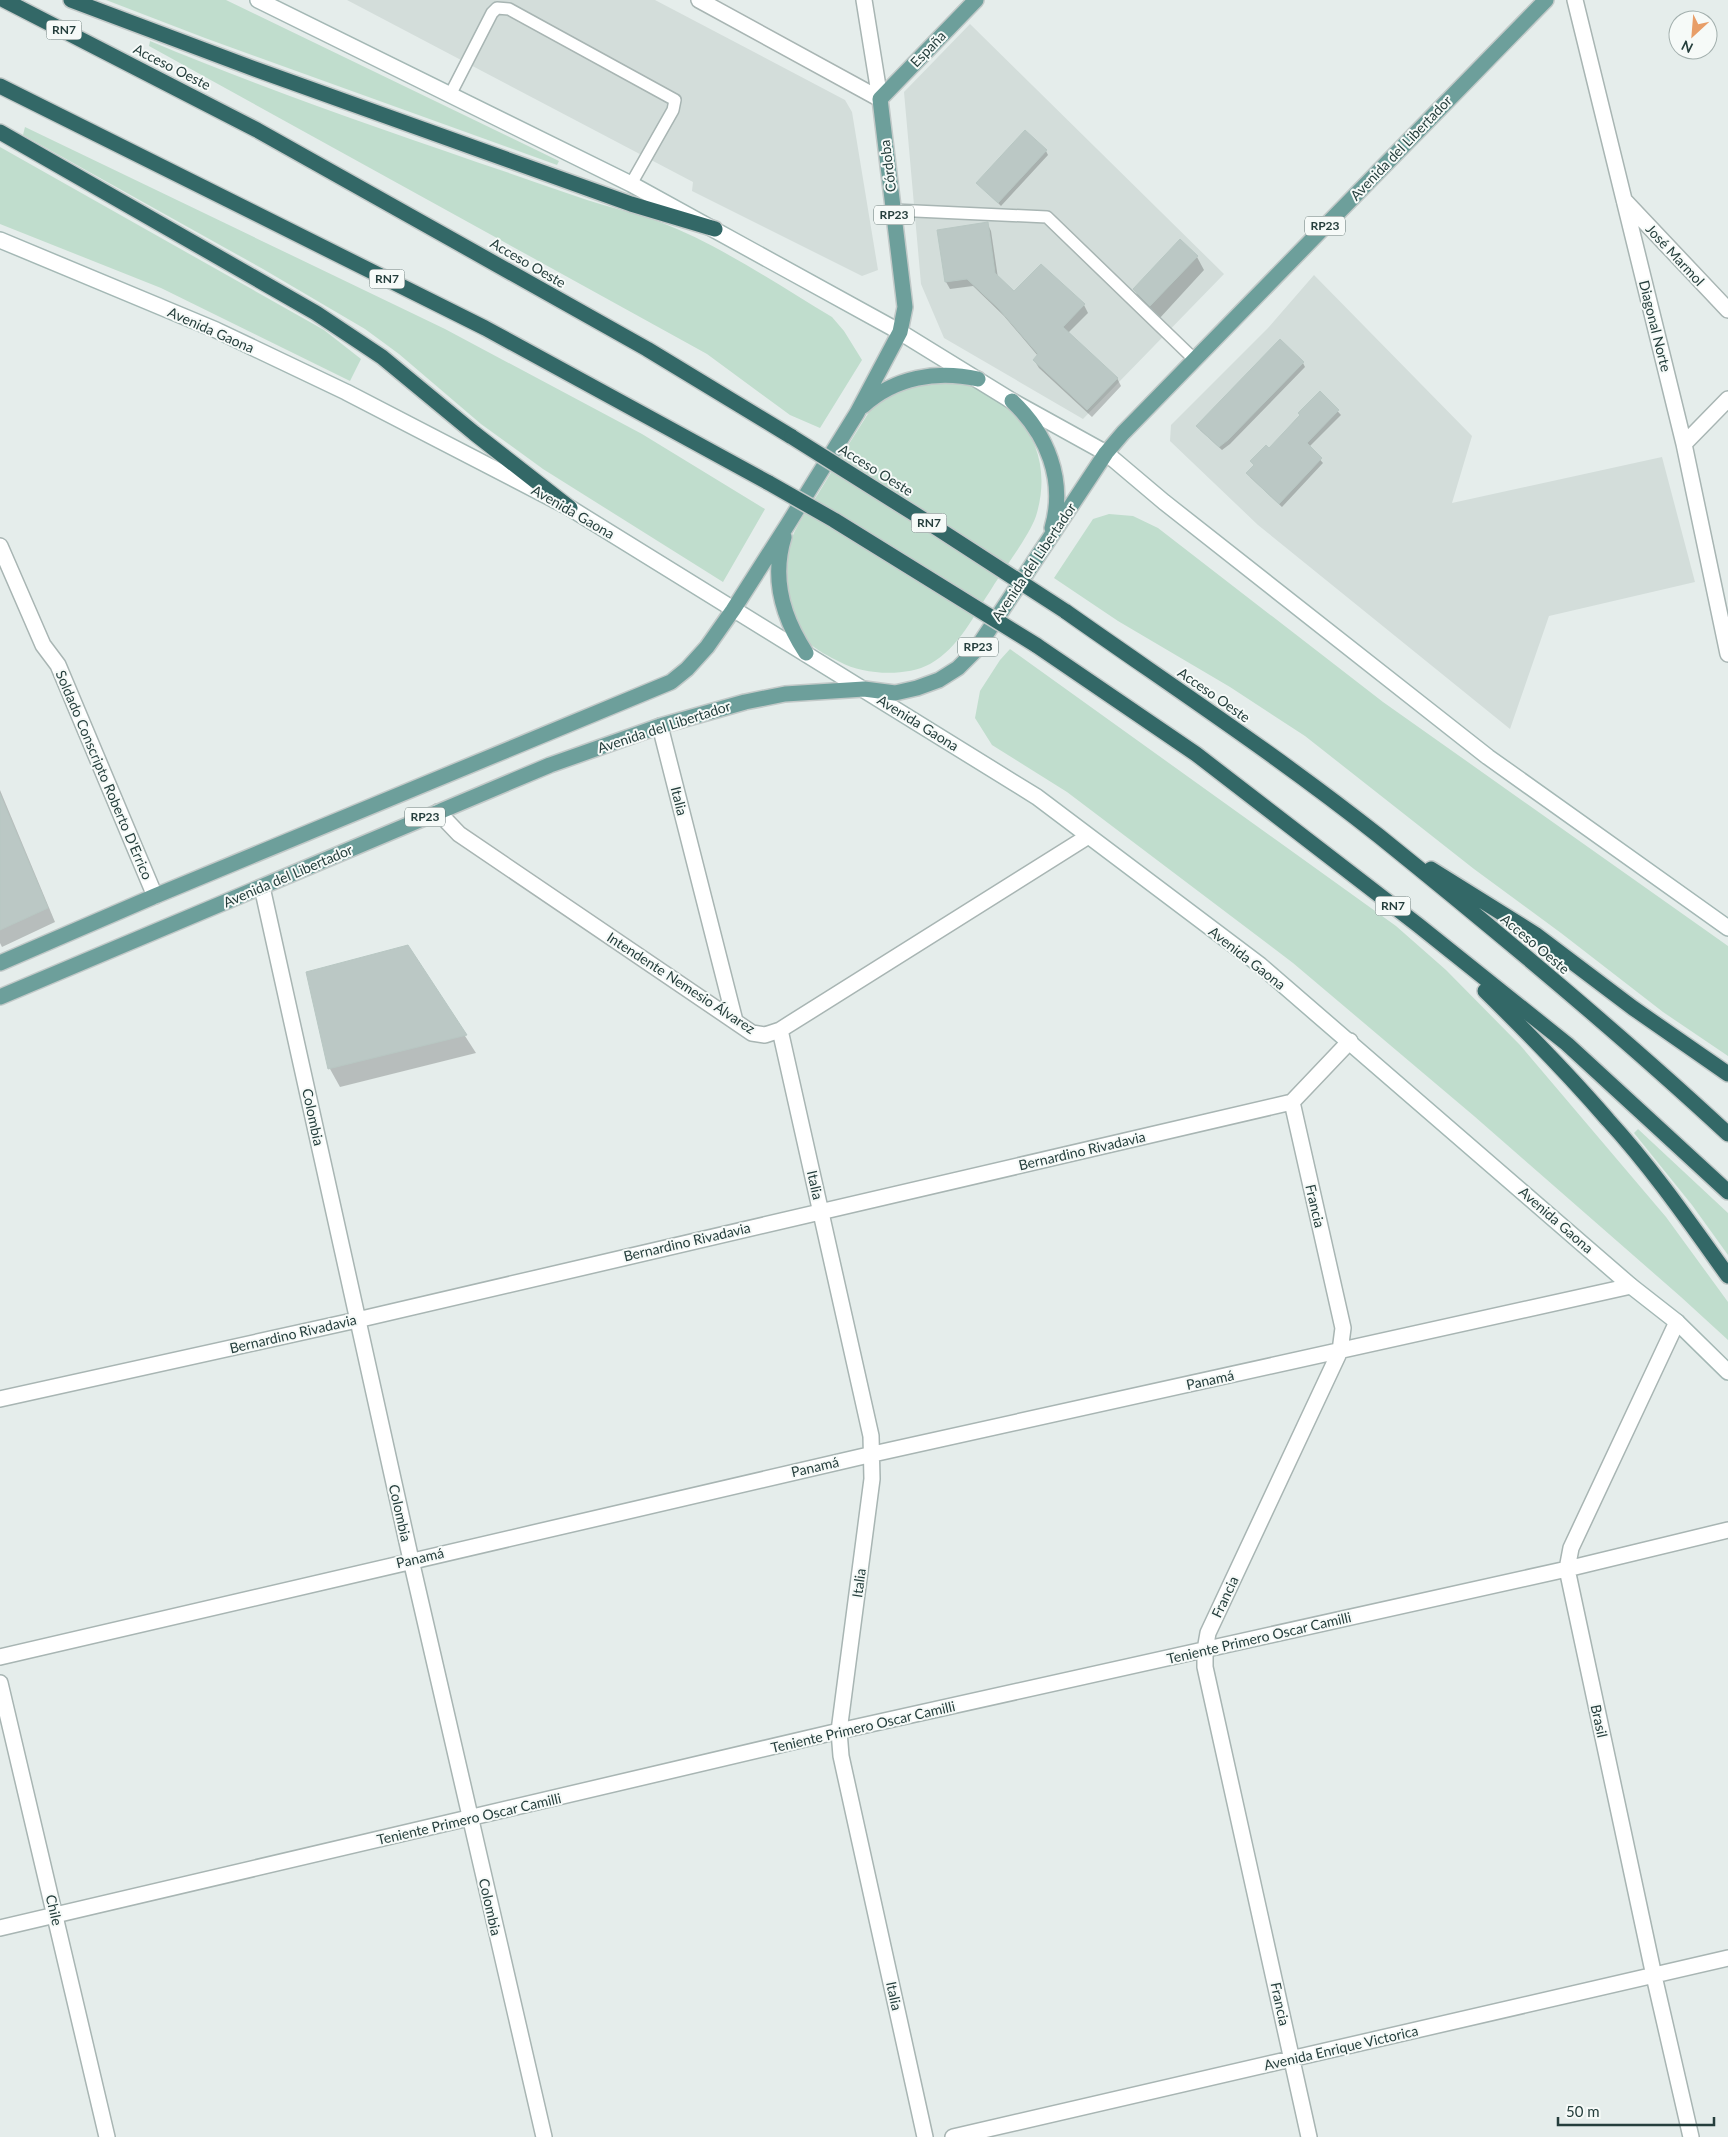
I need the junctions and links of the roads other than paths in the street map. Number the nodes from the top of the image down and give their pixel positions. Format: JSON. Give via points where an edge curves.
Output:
{"nodes":[{"id":1,"x":4,"y":0,"type":"edge"},
{"id":2,"x":71,"y":0,"type":"edge"},
{"id":3,"x":258,"y":0,"type":"edge"},
{"id":4,"x":699,"y":0,"type":"edge"},
{"id":5,"x":864,"y":0,"type":"edge"},
{"id":6,"x":976,"y":0,"type":"edge"},
{"id":7,"x":1546,"y":0,"type":"edge"},
{"id":8,"x":1575,"y":0,"type":"edge"},
{"id":9,"x":283,"y":6,"type":"edge"},
{"id":10,"x":0,"y":86,"type":"edge"},
{"id":11,"x":450,"y":95,"type":"junction"},
{"id":12,"x":880,"y":99,"type":"junction"},
{"id":13,"x":0,"y":132,"type":"edge"},
{"id":14,"x":631,"y":184,"type":"junction"},
{"id":15,"x":1623,"y":199,"type":"junction"},
{"id":16,"x":894,"y":210,"type":"junction"},
{"id":17,"x":715,"y":229,"type":"junction"},
{"id":18,"x":0,"y":240,"type":"edge"},
{"id":19,"x":1728,"y":310,"type":"edge"},
{"id":20,"x":900,"y":332,"type":"junction"},
{"id":21,"x":1194,"y":360,"type":"junction"},
{"id":22,"x":978,"y":379,"type":"junction"},
{"id":23,"x":1728,"y":399,"type":"edge"},
{"id":24,"x":1012,"y":401,"type":"junction"},
{"id":25,"x":856,"y":413,"type":"junction"},
{"id":26,"x":1684,"y":444,"type":"junction"},
{"id":27,"x":1106,"y":453,"type":"junction"},
{"id":28,"x":570,"y":508,"type":"junction"},
{"id":29,"x":788,"y":524,"type":"junction"},
{"id":30,"x":1049,"y":539,"type":"junction"},
{"id":31,"x":0,"y":546,"type":"edge"},
{"id":32,"x":733,"y":610,"type":"junction"},
{"id":33,"x":806,"y":653,"type":"junction"},
{"id":34,"x":1728,"y":654,"type":"edge"},
{"id":35,"x":864,"y":689,"type":"junction"},
{"id":36,"x":660,"y":726,"type":"junction"},
{"id":37,"x":438,"y":812,"type":"junction"},
{"id":38,"x":1378,"y":836,"type":"junction"},
{"id":39,"x":1087,"y":837,"type":"junction"},
{"id":40,"x":262,"y":887,"type":"junction"},
{"id":41,"x":155,"y":896,"type":"junction"},
{"id":42,"x":1418,"y":925,"type":"junction"},
{"id":43,"x":1728,"y":928,"type":"edge"},
{"id":44,"x":0,"y":963,"type":"edge"},
{"id":45,"x":0,"y":997,"type":"edge"},
{"id":46,"x":735,"y":1021,"type":"junction"},
{"id":47,"x":780,"y":1030,"type":"junction"},
{"id":48,"x":1350,"y":1041,"type":"junction"},
{"id":49,"x":1728,"y":1074,"type":"edge"},
{"id":50,"x":1292,"y":1102,"type":"junction"},
{"id":51,"x":1728,"y":1134,"type":"edge"},
{"id":52,"x":1728,"y":1192,"type":"edge"},
{"id":53,"x":821,"y":1211,"type":"junction"},
{"id":54,"x":1728,"y":1276,"type":"edge"},
{"id":55,"x":1631,"y":1286,"type":"junction"},
{"id":56,"x":357,"y":1320,"type":"junction"},
{"id":57,"x":1677,"y":1322,"type":"junction"},
{"id":58,"x":1340,"y":1351,"type":"junction"},
{"id":59,"x":1728,"y":1372,"type":"edge"},
{"id":60,"x":0,"y":1399,"type":"edge"},
{"id":61,"x":873,"y":1454,"type":"junction"},
{"id":62,"x":1728,"y":1530,"type":"edge"},
{"id":63,"x":411,"y":1560,"type":"junction"},
{"id":64,"x":1567,"y":1569,"type":"junction"},
{"id":65,"x":1205,"y":1650,"type":"junction"},
{"id":66,"x":0,"y":1657,"type":"edge"},
{"id":67,"x":0,"y":1683,"type":"edge"},
{"id":68,"x":839,"y":1732,"type":"junction"},
{"id":69,"x":470,"y":1819,"type":"junction"},
{"id":70,"x":55,"y":1915,"type":"junction"},
{"id":71,"x":0,"y":1928,"type":"edge"},
{"id":72,"x":1728,"y":1958,"type":"edge"},
{"id":73,"x":1654,"y":1976,"type":"junction"},
{"id":74,"x":1292,"y":2060,"type":"junction"},
{"id":75,"x":107,"y":2137,"type":"edge"},
{"id":76,"x":544,"y":2137,"type":"edge"},
{"id":77,"x":925,"y":2137,"type":"edge"},
{"id":78,"x":954,"y":2137,"type":"edge"},
{"id":79,"x":1309,"y":2137,"type":"edge"},
{"id":80,"x":1691,"y":2137,"type":"edge"}],
"edges":[{"from":1,"to":38,"type":"highway","name":"Acceso Oeste","number":"RN7","bridge":true,"via":[[266,134],[646,349],[792,437],[1064,611],[1271,755]]},
{"from":2,"to":17,"type":"highway","via":[[631,204]]},
{"from":3,"to":9,"type":"street"},
{"from":4,"to":12,"type":"street"},
{"from":5,"to":12,"type":"street","name":"Córdoba"},
{"from":6,"to":12,"type":"main road","name":"España"},
{"from":7,"to":21,"type":"main road","name":"Avenida del Libertador","number":"RP23"},
{"from":8,"to":15,"type":"street","name":"Diagonal Norte"},
{"from":9,"to":11,"type":"street"},
{"from":10,"to":42,"type":"highway","number":"RN7","bridge":true,"via":[[485,328],[834,520],[1036,645],[1196,754]]},
{"from":11,"to":14,"type":"street"},
{"from":11,"to":14,"type":"lane","via":[[492,13],[497,8],[509,9],[675,100],[673,110]]},
{"from":12,"to":16,"type":"main road","name":"Córdoba","number":"RP23"},
{"from":13,"to":28,"type":"highway","via":[[316,313],[382,357]]},
{"from":14,"to":17,"type":"street"},
{"from":15,"to":19,"type":"street","name":"José Marmol"},
{"from":15,"to":26,"type":"street","name":"Diagonal Norte"},
{"from":16,"to":20,"type":"main road","name":"Córdoba","number":"RP23","via":[[905,308]]},
{"from":16,"to":21,"type":"lane","via":[[1047,217]]},
{"from":17,"to":20,"type":"street"},
{"from":18,"to":28,"type":"street","name":"Avenida Gaona","via":[[216,330],[346,392]]},
{"from":20,"to":22,"type":"street"},
{"from":20,"to":25,"type":"main road","number":"RP23"},
{"from":21,"to":27,"type":"main road","name":"Avenida del Libertador","number":"RP23"},
{"from":22,"to":24,"type":"street"},
{"from":22,"to":25,"type":"main road","via":[[945,374],[912,379],[882,392]]},
{"from":23,"to":26,"type":"street"},
{"from":24,"to":27,"type":"street"},
{"from":24,"to":30,"type":"main road","via":[[1035,426],[1053,464],[1057,489]]},
{"from":25,"to":29,"type":"main road","number":"RP23"},
{"from":26,"to":34,"type":"street","name":"Diagonal Norte"},
{"from":27,"to":30,"type":"main road","name":"Avenida del Libertador","number":"RP23"},
{"from":27,"to":43,"type":"street","via":[[1171,508],[1488,756]]},
{"from":28,"to":32,"type":"street","name":"Avenida Gaona"},
{"from":29,"to":32,"type":"main road","number":"RP23"},
{"from":29,"to":33,"type":"main road","via":[[778,568],[780,591],[785,613]]},
{"from":30,"to":35,"type":"main road","name":"Avenida del Libertador","number":"RP23","via":[[975,651],[958,668],[939,680],[895,693]]},
{"from":31,"to":41,"type":"street","name":"Soldado Conscripto Roberto D'Errico","via":[[43,645],[58,664]]},
{"from":32,"to":33,"type":"street","name":"Avenida Gaona"},
{"from":32,"to":41,"type":"main road","number":"RP23","via":[[706,647],[671,682]]},
{"from":33,"to":35,"type":"street","name":"Avenida Gaona"},
{"from":35,"to":36,"type":"main road","name":"Avenida del Libertador","number":"RP23","via":[[785,694]]},
{"from":35,"to":39,"type":"street","name":"Avenida Gaona","via":[[1037,797]]},
{"from":36,"to":37,"type":"main road","name":"Avenida del Libertador","number":"RP23","via":[[550,765]]},
{"from":36,"to":46,"type":"street","name":"Italia"},
{"from":37,"to":40,"type":"main road","name":"Avenida del Libertador","number":"RP23"},
{"from":37,"to":46,"type":"street","name":"Intendente Nemesio Álvarez","via":[[459,834]]},
{"from":38,"to":49,"type":"highway","via":[[1535,934]]},
{"from":38,"to":51,"type":"highway","name":"Acceso Oeste","number":"RN7","via":[[1534,964]]},
{"from":39,"to":47,"type":"street","name":"Intendente Nemesio Álvarez"},
{"from":39,"to":48,"type":"street","name":"Avenida Gaona","via":[[1260,965]]},
{"from":40,"to":45,"type":"main road","name":"Avenida del Libertador","number":"RP23"},
{"from":40,"to":56,"type":"street","name":"Colombia"},
{"from":41,"to":44,"type":"main road","number":"RP23"},
{"from":42,"to":52,"type":"highway","number":"RN7","via":[[1567,1044]]},
{"from":42,"to":54,"type":"highway","via":[[1524,1030],[1609,1121]]},
{"from":46,"to":47,"type":"street","name":"Intendente Nemesio Álvarez","via":[[758,1034]]},
{"from":47,"to":53,"type":"street","name":"Italia"},
{"from":48,"to":50,"type":"street"},
{"from":48,"to":55,"type":"street","name":"Avenida Gaona"},
{"from":50,"to":53,"type":"street","name":"Bernardino Rivadavia"},
{"from":50,"to":58,"type":"street","name":"Francia","via":[[1343,1328]]},
{"from":53,"to":56,"type":"street","name":"Bernardino Rivadavia"},
{"from":53,"to":61,"type":"street","name":"Italia"},
{"from":55,"to":57,"type":"street","name":"Avenida Gaona"},
{"from":55,"to":58,"type":"street","name":"Panamá"},
{"from":56,"to":60,"type":"street","name":"Bernardino Rivadavia"},
{"from":56,"to":63,"type":"street","name":"Colombia"},
{"from":57,"to":59,"type":"street","name":"Avenida Gaona"},
{"from":57,"to":64,"type":"street","name":"Brasil","via":[[1571,1548]]},
{"from":58,"to":61,"type":"street","name":"Panamá"},
{"from":58,"to":65,"type":"street","name":"Francia","via":[[1208,1633]]},
{"from":61,"to":63,"type":"street","name":"Panamá"},
{"from":61,"to":68,"type":"street","name":"Italia"},
{"from":62,"to":64,"type":"street","name":"Teniente Primero Oscar Camilli"},
{"from":63,"to":66,"type":"street","name":"Panamá"},
{"from":63,"to":69,"type":"street","name":"Colombia"},
{"from":64,"to":65,"type":"street","name":"Teniente Primero Oscar Camilli"},
{"from":64,"to":73,"type":"street","name":"Brasil"},
{"from":65,"to":68,"type":"street","name":"Teniente Primero Oscar Camilli"},
{"from":65,"to":74,"type":"street","name":"Francia","via":[[1205,1667]]},
{"from":67,"to":70,"type":"street","name":"Chile"},
{"from":68,"to":69,"type":"street","name":"Teniente Primero Oscar Camilli"},
{"from":68,"to":77,"type":"street","name":"Italia","via":[[841,1756]]},
{"from":69,"to":70,"type":"street","name":"Teniente Primero Oscar Camilli"},
{"from":69,"to":76,"type":"street","name":"Colombia"},
{"from":70,"to":71,"type":"street","name":"Teniente Primero Oscar Camilli"},
{"from":70,"to":75,"type":"street","name":"Chile"},
{"from":72,"to":73,"type":"street","name":"Avenida Enrique Victorica"},
{"from":73,"to":74,"type":"street","name":"Avenida Enrique Victorica"},
{"from":73,"to":80,"type":"street","name":"Brasil"},
{"from":74,"to":78,"type":"street","name":"Avenida Enrique Victorica"},
{"from":74,"to":79,"type":"street","name":"Francia"}]}
